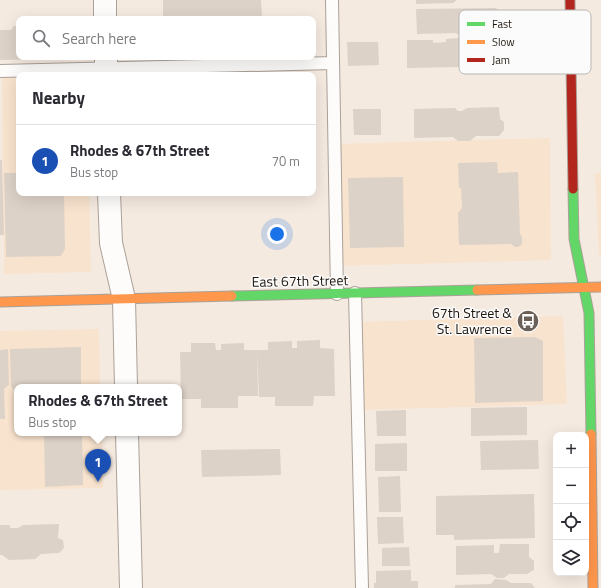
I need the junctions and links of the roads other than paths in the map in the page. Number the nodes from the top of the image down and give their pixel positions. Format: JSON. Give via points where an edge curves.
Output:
{"nodes":[{"id":1,"x":105,"y":0,"type":"edge"},
{"id":2,"x":332,"y":0,"type":"edge"},
{"id":3,"x":570,"y":0,"type":"edge"},
{"id":4,"x":570,"y":10,"type":"edge"},
{"id":5,"x":105,"y":16,"type":"edge"},
{"id":6,"x":333,"y":63,"type":"junction"},
{"id":7,"x":106,"y":67,"type":"edge"},
{"id":8,"x":0,"y":71,"type":"edge"},
{"id":9,"x":571,"y":74,"type":"edge"},
{"id":10,"x":109,"y":196,"type":"edge"},
{"id":11,"x":601,"y":287,"type":"edge"},
{"id":12,"x":584,"y":288,"type":"junction"},
{"id":13,"x":355,"y":293,"type":"junction"},
{"id":14,"x":337,"y":294,"type":"junction"},
{"id":15,"x":124,"y":298,"type":"junction"},
{"id":16,"x":0,"y":302,"type":"edge"},
{"id":17,"x":126,"y":384,"type":"edge"},
{"id":18,"x":127,"y":436,"type":"edge"},
{"id":19,"x":596,"y":514,"type":"edge"},
{"id":20,"x":131,"y":588,"type":"edge"},
{"id":21,"x":362,"y":588,"type":"edge"},
{"id":22,"x":593,"y":588,"type":"edge"}],
"edges":[{"from":1,"to":5,"type":"street"},
{"from":2,"to":6,"type":"lane"},
{"from":3,"to":4,"type":"street"},
{"from":6,"to":7,"type":"lane"},
{"from":6,"to":14,"type":"lane"},
{"from":7,"to":8,"type":"lane"},
{"from":9,"to":12,"type":"street","via":[[574,239]]},
{"from":10,"to":15,"type":"street","via":[[111,242]]},
{"from":11,"to":12,"type":"street","name":"East 67th Street"},
{"from":12,"to":13,"type":"street","name":"East 67th Street"},
{"from":12,"to":19,"type":"street","via":[[589,313]]},
{"from":13,"to":14,"type":"street","name":"East 67th Street"},
{"from":13,"to":21,"type":"lane"},
{"from":14,"to":15,"type":"street","name":"East 67th Street"},
{"from":15,"to":16,"type":"street","name":"East 67th Street"},
{"from":15,"to":17,"type":"street"},
{"from":18,"to":20,"type":"street"},
{"from":19,"to":22,"type":"street"}]}
